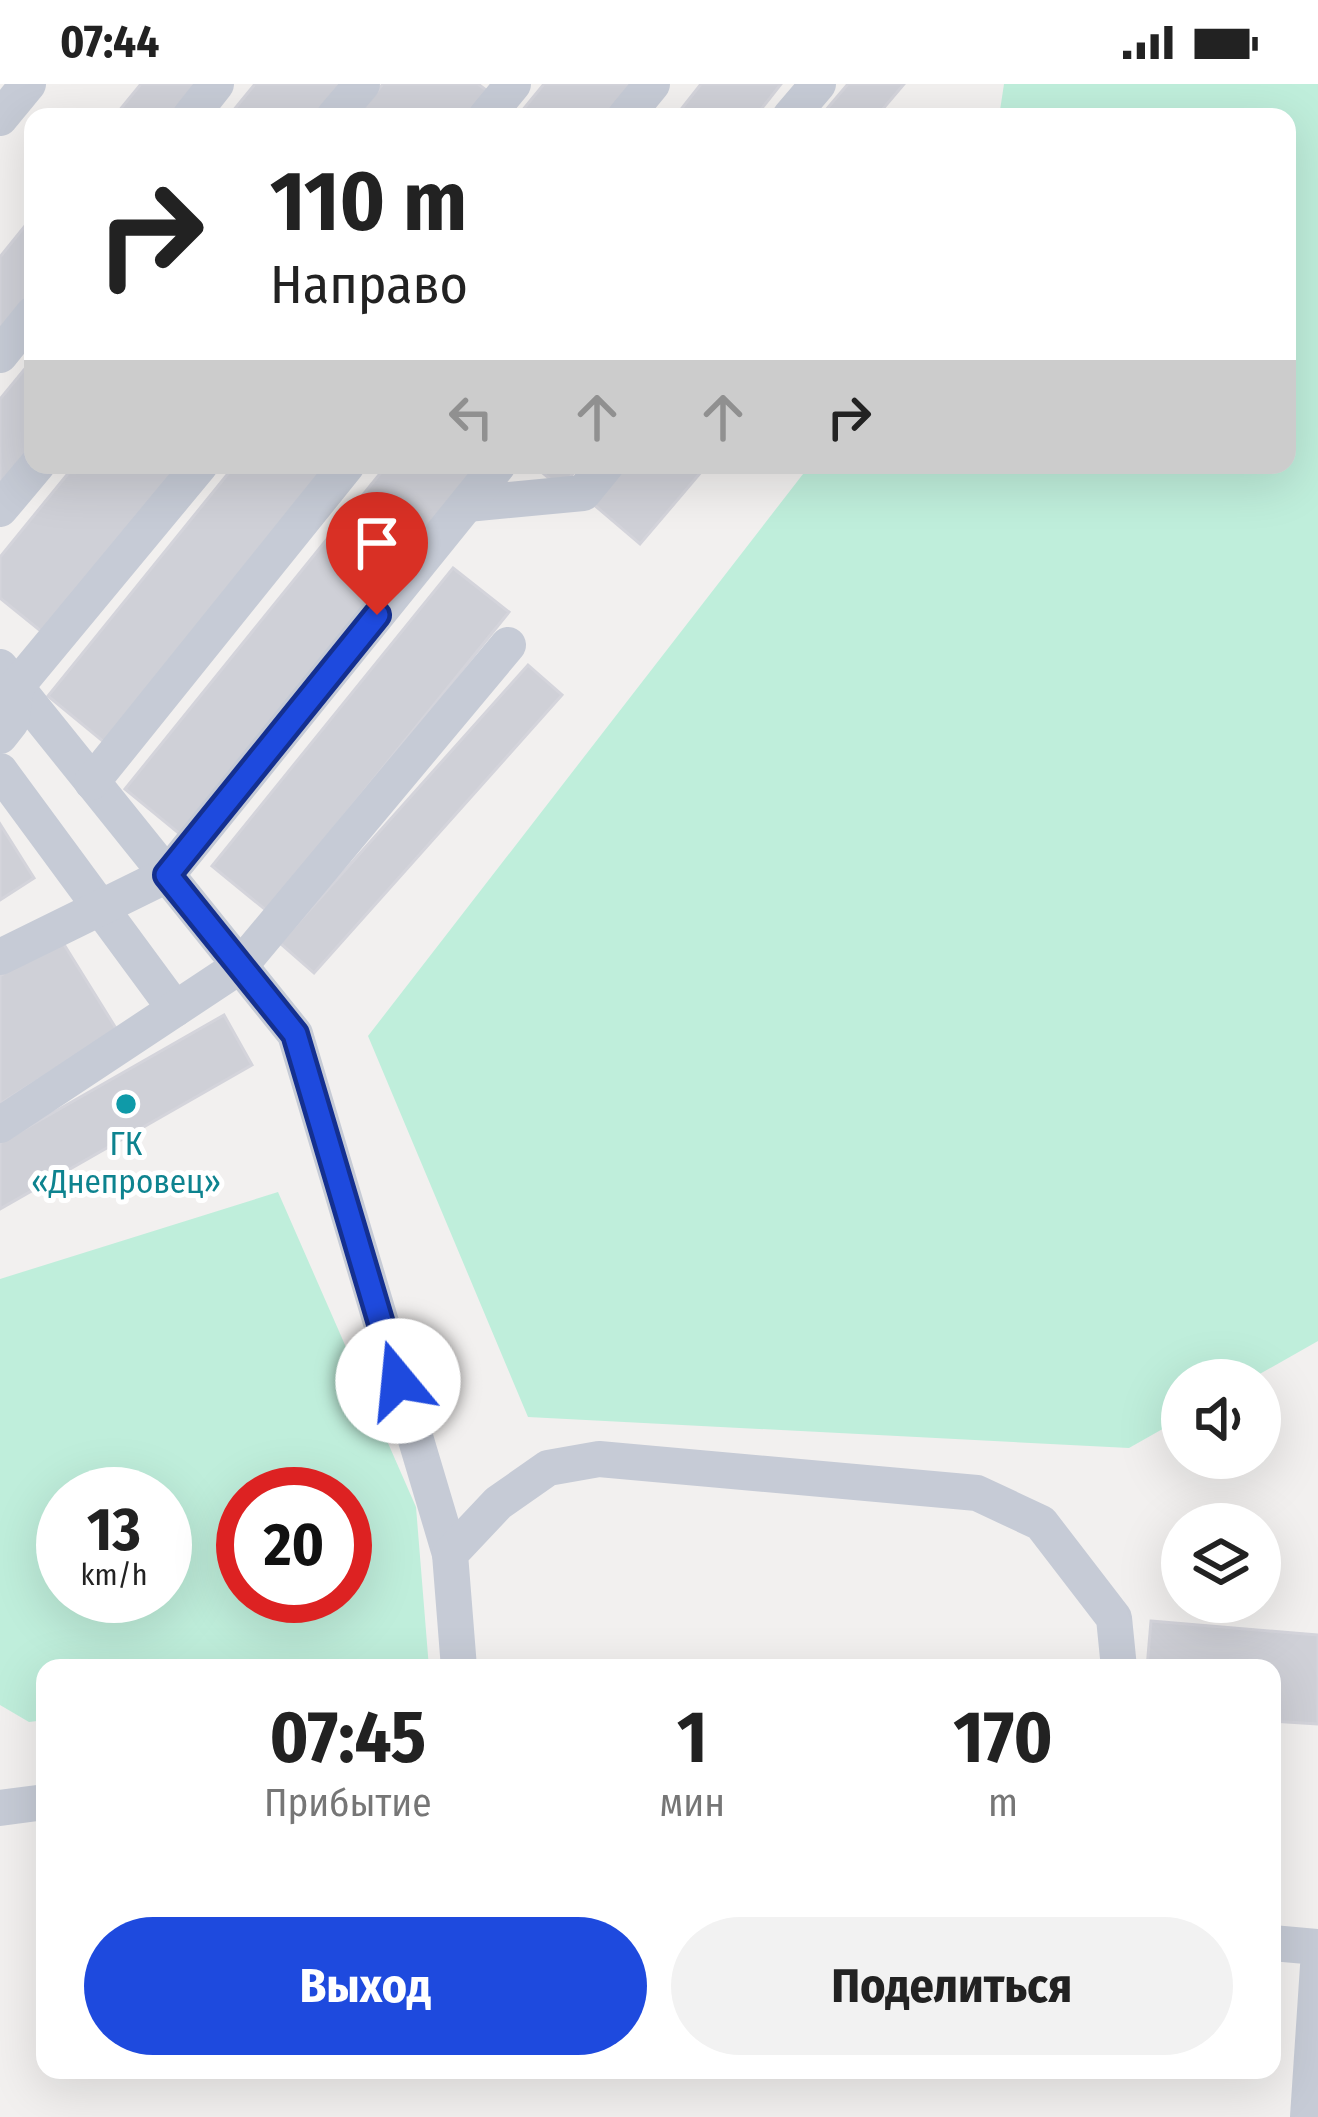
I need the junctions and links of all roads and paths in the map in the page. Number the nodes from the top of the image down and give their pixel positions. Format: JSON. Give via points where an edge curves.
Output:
{"nodes":[{"id":1,"x":28,"y":84,"type":"edge"},
{"id":2,"x":216,"y":84,"type":"edge"},
{"id":3,"x":362,"y":84,"type":"edge"},
{"id":4,"x":652,"y":84,"type":"edge"},
{"id":5,"x":818,"y":84,"type":"edge"},
{"id":6,"x":197,"y":108,"type":"edge"},
{"id":7,"x":342,"y":108,"type":"edge"},
{"id":8,"x":632,"y":108,"type":"edge"},
{"id":9,"x":798,"y":108,"type":"edge"},
{"id":10,"x":0,"y":118,"type":"edge"},
{"id":11,"x":24,"y":325,"type":"edge"},
{"id":12,"x":0,"y":355,"type":"edge"},
{"id":13,"x":29,"y":474,"type":"edge"},
{"id":14,"x":192,"y":474,"type":"edge"},
{"id":15,"x":339,"y":474,"type":"edge"},
{"id":16,"x":492,"y":474,"type":"edge"},
{"id":17,"x":599,"y":474,"type":"edge"},
{"id":18,"x":467,"y":504,"type":"junction"},
{"id":19,"x":0,"y":509,"type":"edge"},
{"id":20,"x":508,"y":645,"type":"dead end"},
{"id":21,"x":8,"y":677,"type":"edge"},
{"id":22,"x":0,"y":736,"type":"edge"},
{"id":23,"x":0,"y":770,"type":"edge"},
{"id":24,"x":92,"y":782,"type":"junction"},
{"id":25,"x":167,"y":875,"type":"junction"},
{"id":26,"x":100,"y":908,"type":"junction"},
{"id":27,"x":0,"y":957,"type":"edge"},
{"id":28,"x":240,"y":966,"type":"junction"},
{"id":29,"x":175,"y":1009,"type":"junction"},
{"id":30,"x":0,"y":1125,"type":"edge"},
{"id":31,"x":450,"y":1554,"type":"junction"},
{"id":32,"x":458,"y":1659,"type":"edge"},
{"id":33,"x":1118,"y":1659,"type":"edge"},
{"id":34,"x":36,"y":1803,"type":"edge"},
{"id":35,"x":0,"y":1808,"type":"edge"},
{"id":36,"x":1281,"y":1944,"type":"edge"},
{"id":37,"x":1318,"y":1947,"type":"edge"},
{"id":38,"x":1318,"y":1966,"type":"edge"},
{"id":39,"x":1307,"y":2117,"type":"edge"}],
"edges":[{"from":1,"to":10,"type":"street"},
{"from":2,"to":6,"type":"street"},
{"from":3,"to":7,"type":"street"},
{"from":4,"to":8,"type":"street"},
{"from":5,"to":9,"type":"street"},
{"from":11,"to":12,"type":"street"},
{"from":13,"to":19,"type":"street"},
{"from":14,"to":21,"type":"street"},
{"from":15,"to":24,"type":"street"},
{"from":16,"to":18,"type":"street"},
{"from":17,"to":18,"type":"street","via":[[584,493]]},
{"from":18,"to":25,"type":"street"},
{"from":20,"to":28,"type":"street"},
{"from":21,"to":22,"type":"street","via":[[10,722]]},
{"from":21,"to":24,"type":"street"},
{"from":23,"to":26,"type":"street"},
{"from":24,"to":25,"type":"street"},
{"from":25,"to":26,"type":"street"},
{"from":25,"to":28,"type":"street"},
{"from":26,"to":27,"type":"street"},
{"from":26,"to":29,"type":"street"},
{"from":28,"to":29,"type":"street"},
{"from":28,"to":31,"type":"street","via":[[295,1034]]},
{"from":29,"to":30,"type":"street"},
{"from":31,"to":32,"type":"street"},
{"from":31,"to":33,"type":"street","via":[[498,1503],[548,1468],[599,1459],[977,1493],[1041,1522],[1114,1618]]},
{"from":34,"to":35,"type":"street"},
{"from":36,"to":37,"type":"street"},
{"from":38,"to":39,"type":"street"}]}
